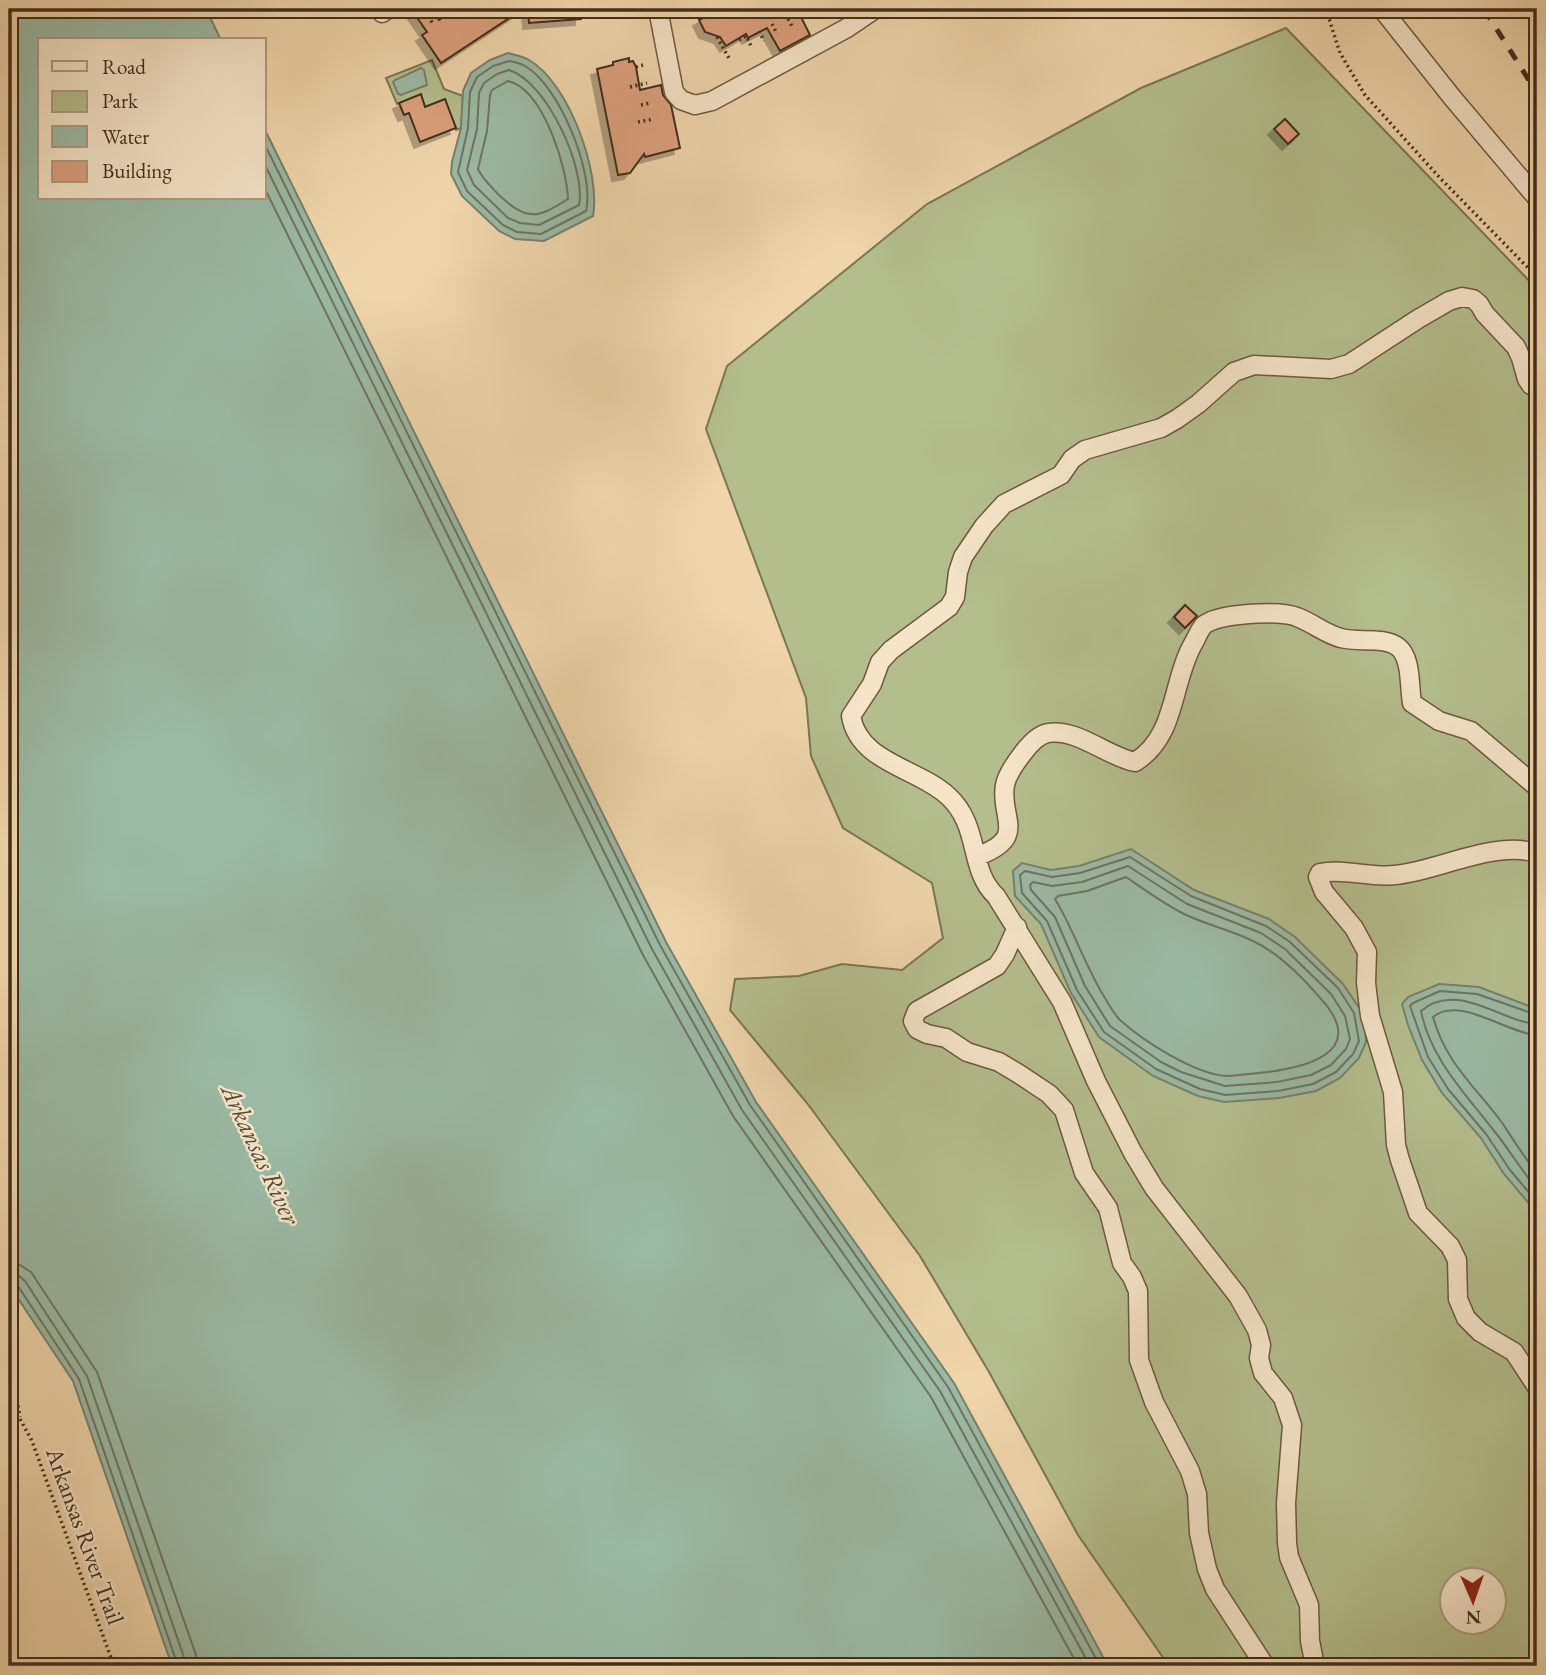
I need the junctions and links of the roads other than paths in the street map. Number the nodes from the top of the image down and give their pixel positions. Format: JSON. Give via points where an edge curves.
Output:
{"nodes":[{"id":1,"x":658,"y":9,"type":"edge"},
{"id":2,"x":875,"y":9,"type":"edge"},
{"id":3,"x":1382,"y":9,"type":"edge"},
{"id":4,"x":1537,"y":198,"type":"edge"},
{"id":5,"x":1537,"y":388,"type":"edge"},
{"id":6,"x":1537,"y":787,"type":"edge"},
{"id":7,"x":1537,"y":853,"type":"edge"},
{"id":8,"x":978,"y":856,"type":"junction"},
{"id":9,"x":1017,"y":927,"type":"junction"},
{"id":10,"x":1537,"y":1387,"type":"edge"},
{"id":11,"x":1265,"y":1666,"type":"edge"},
{"id":12,"x":1315,"y":1666,"type":"edge"}],
"edges":[{"from":1,"to":2,"type":"street","via":[[674,92],[695,105],[747,83]]},
{"from":3,"to":4,"type":"street"},
{"from":5,"to":8,"type":"street","via":[[1527,379],[1516,347],[1479,304],[1462,297],[1331,369],[1254,365],[1234,372],[1177,419],[1085,450],[1061,475],[1004,504],[963,557],[949,607],[880,662],[851,716],[869,748],[947,795],[963,813]]},
{"from":6,"to":8,"type":"street","via":[[1471,731],[1439,722],[1412,703],[1407,660],[1391,643],[1342,639],[1283,613],[1224,617],[1202,627],[1186,657],[1163,733],[1135,762],[1063,734],[1047,733],[1031,743],[1005,784],[1008,833],[999,845]]},
{"from":7,"to":10,"type":"street","via":[[1462,857],[1393,876],[1331,871],[1318,877],[1367,952],[1370,1016],[1393,1092],[1398,1153],[1418,1213],[1450,1246],[1457,1260],[1458,1299],[1466,1318],[1514,1352]]},
{"from":8,"to":9,"type":"street","via":[[986,887]]},
{"from":9,"to":11,"type":"street","via":[[997,966],[917,1011],[913,1021],[927,1034],[999,1062],[1049,1094],[1064,1110],[1083,1173],[1108,1208],[1122,1263],[1138,1291],[1139,1360],[1154,1402],[1190,1471],[1207,1569]]},
{"from":9,"to":12,"type":"street","via":[[1062,1002],[1140,1165],[1238,1296],[1257,1329],[1263,1373],[1283,1398],[1292,1425],[1287,1544],[1308,1605]]}]}
